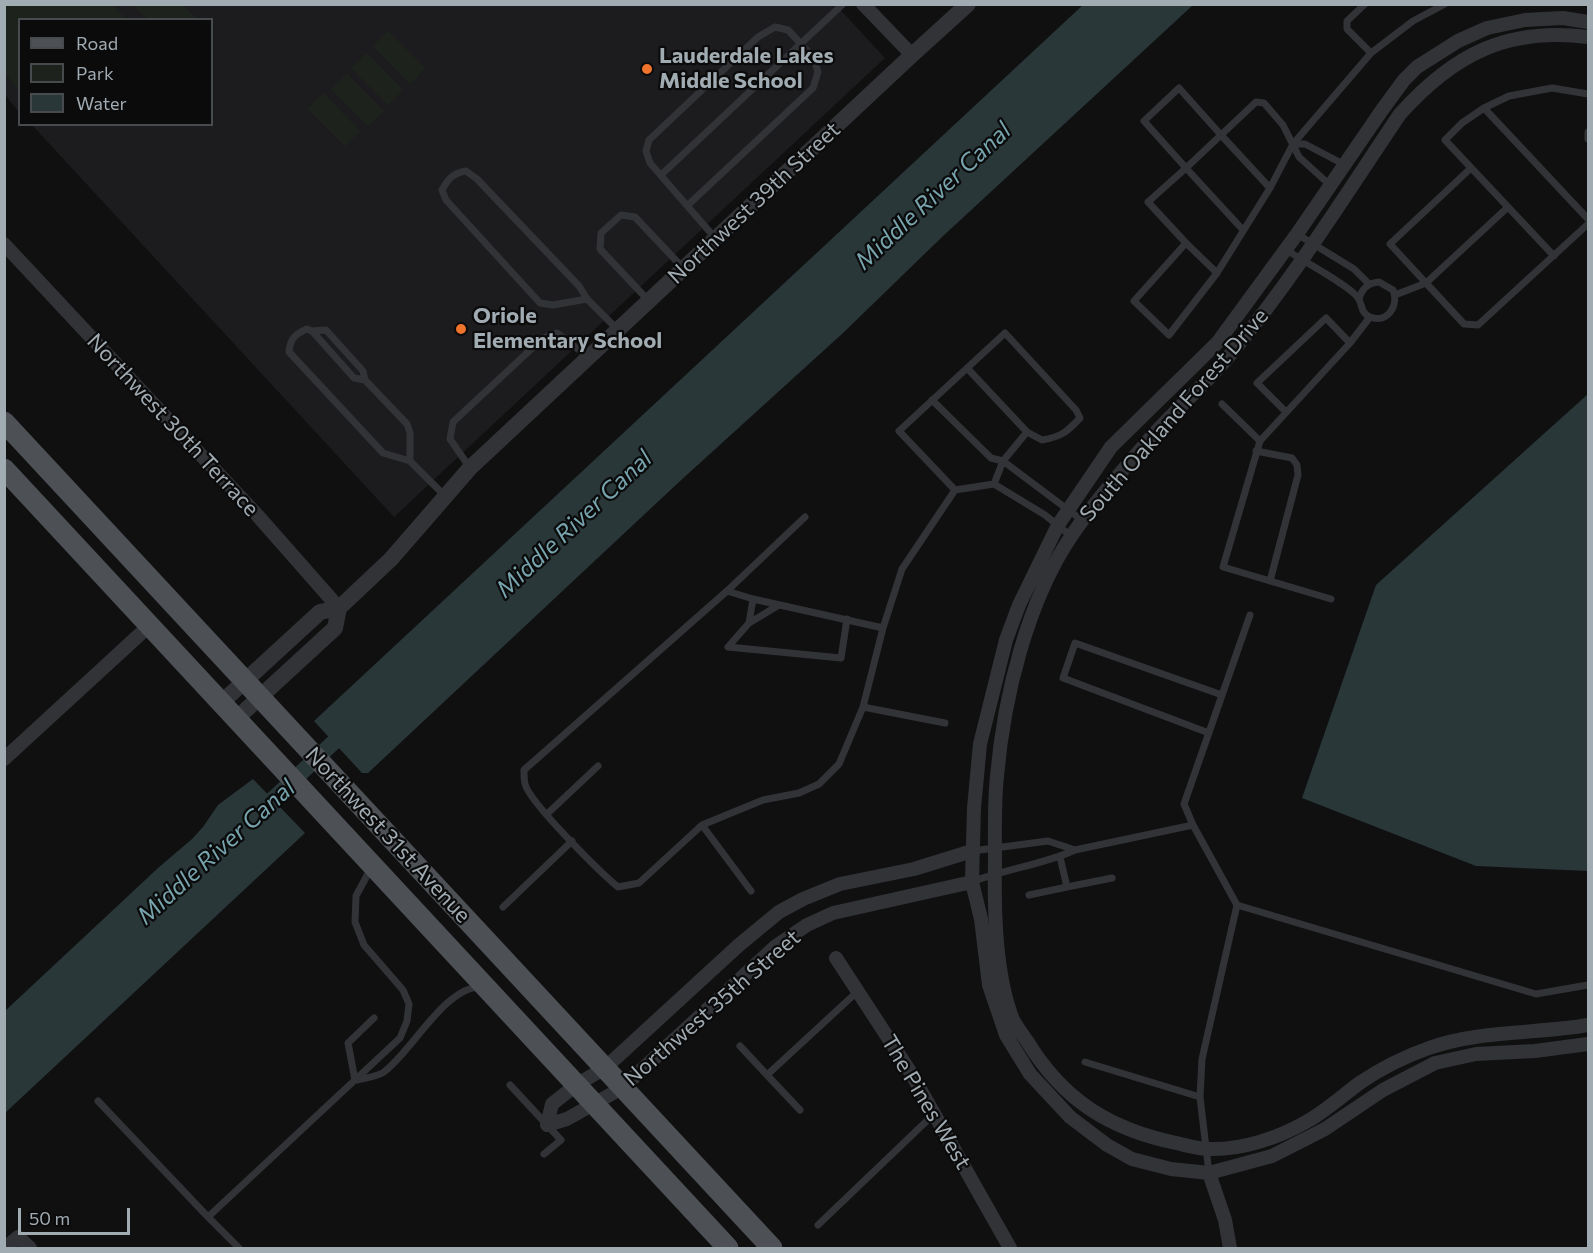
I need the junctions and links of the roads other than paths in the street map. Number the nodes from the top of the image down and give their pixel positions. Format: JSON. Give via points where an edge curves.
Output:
{"nodes":[{"id":1,"x":843,"y":4,"type":"edge"},
{"id":2,"x":863,"y":4,"type":"edge"},
{"id":3,"x":968,"y":4,"type":"edge"},
{"id":4,"x":1365,"y":4,"type":"edge"},
{"id":5,"x":1445,"y":4,"type":"edge"},
{"id":6,"x":1588,"y":22,"type":"edge"},
{"id":7,"x":1588,"y":38,"type":"edge"},
{"id":8,"x":801,"y":43,"type":"junction"},
{"id":9,"x":1371,"y":53,"type":"junction"},
{"id":10,"x":912,"y":55,"type":"junction"},
{"id":11,"x":1588,"y":94,"type":"edge"},
{"id":12,"x":1484,"y":108,"type":"junction"},
{"id":13,"x":1588,"y":132,"type":"edge"},
{"id":14,"x":1221,"y":135,"type":"junction"},
{"id":15,"x":1588,"y":139,"type":"edge"},
{"id":16,"x":1293,"y":144,"type":"junction"},
{"id":17,"x":1345,"y":166,"type":"junction"},
{"id":18,"x":1186,"y":168,"type":"junction"},
{"id":19,"x":1471,"y":168,"type":"junction"},
{"id":20,"x":661,"y":175,"type":"junction"},
{"id":21,"x":1330,"y":186,"type":"junction"},
{"id":22,"x":1270,"y":188,"type":"junction"},
{"id":23,"x":688,"y":205,"type":"junction"},
{"id":24,"x":1508,"y":207,"type":"junction"},
{"id":25,"x":1588,"y":219,"type":"edge"},
{"id":26,"x":1588,"y":224,"type":"edge"},
{"id":27,"x":1244,"y":230,"type":"junction"},
{"id":28,"x":1297,"y":234,"type":"junction"},
{"id":29,"x":716,"y":239,"type":"junction"},
{"id":30,"x":1186,"y":243,"type":"junction"},
{"id":31,"x":4,"y":244,"type":"edge"},
{"id":32,"x":1313,"y":244,"type":"junction"},
{"id":33,"x":1285,"y":249,"type":"junction"},
{"id":34,"x":1554,"y":256,"type":"junction"},
{"id":35,"x":1301,"y":260,"type":"junction"},
{"id":36,"x":684,"y":269,"type":"junction"},
{"id":37,"x":1217,"y":273,"type":"junction"},
{"id":38,"x":1426,"y":283,"type":"junction"},
{"id":39,"x":1369,"y":284,"type":"junction"},
{"id":40,"x":1395,"y":295,"type":"junction"},
{"id":41,"x":587,"y":299,"type":"junction"},
{"id":42,"x":1359,"y":299,"type":"junction"},
{"id":43,"x":649,"y":301,"type":"junction"},
{"id":44,"x":1370,"y":317,"type":"junction"},
{"id":45,"x":618,"y":330,"type":"junction"},
{"id":46,"x":1350,"y":343,"type":"junction"},
{"id":47,"x":589,"y":358,"type":"junction"},
{"id":48,"x":967,"y":368,"type":"junction"},
{"id":49,"x":932,"y":400,"type":"junction"},
{"id":50,"x":1222,"y":404,"type":"dead end"},
{"id":51,"x":1286,"y":412,"type":"junction"},
{"id":52,"x":4,"y":422,"type":"edge"},
{"id":53,"x":1027,"y":432,"type":"junction"},
{"id":54,"x":1260,"y":441,"type":"junction"},
{"id":55,"x":1256,"y":451,"type":"junction"},
{"id":56,"x":410,"y":461,"type":"junction"},
{"id":57,"x":1003,"y":461,"type":"junction"},
{"id":58,"x":470,"y":468,"type":"junction"},
{"id":59,"x":4,"y":469,"type":"edge"},
{"id":60,"x":994,"y":484,"type":"junction"},
{"id":61,"x":955,"y":490,"type":"junction"},
{"id":62,"x":445,"y":496,"type":"junction"},
{"id":63,"x":1067,"y":510,"type":"junction"},
{"id":64,"x":805,"y":517,"type":"dead end"},
{"id":65,"x":1083,"y":521,"type":"junction"},
{"id":66,"x":1058,"y":525,"type":"junction"},
{"id":67,"x":1071,"y":536,"type":"junction"},
{"id":68,"x":1270,"y":581,"type":"junction"},
{"id":69,"x":727,"y":591,"type":"junction"},
{"id":70,"x":753,"y":599,"type":"junction"},
{"id":71,"x":1331,"y":599,"type":"dead end"},
{"id":72,"x":779,"y":605,"type":"junction"},
{"id":73,"x":339,"y":608,"type":"junction"},
{"id":74,"x":1250,"y":615,"type":"dead end"},
{"id":75,"x":847,"y":619,"type":"junction"},
{"id":76,"x":749,"y":623,"type":"junction"},
{"id":77,"x":150,"y":625,"type":"junction"},
{"id":78,"x":883,"y":628,"type":"junction"},
{"id":79,"x":245,"y":681,"type":"junction"},
{"id":80,"x":1222,"y":695,"type":"junction"},
{"id":81,"x":260,"y":697,"type":"junction"},
{"id":82,"x":221,"y":703,"type":"junction"},
{"id":83,"x":863,"y":707,"type":"junction"},
{"id":84,"x":236,"y":719,"type":"junction"},
{"id":85,"x":945,"y":723,"type":"dead end"},
{"id":86,"x":1209,"y":733,"type":"junction"},
{"id":87,"x":4,"y":759,"type":"edge"},
{"id":88,"x":598,"y":766,"type":"dead end"},
{"id":89,"x":547,"y":814,"type":"junction"},
{"id":90,"x":702,"y":825,"type":"junction"},
{"id":91,"x":1193,"y":825,"type":"junction"},
{"id":92,"x":572,"y":841,"type":"junction"},
{"id":93,"x":995,"y":847,"type":"junction"},
{"id":94,"x":972,"y":850,"type":"junction"},
{"id":95,"x":1075,"y":850,"type":"junction"},
{"id":96,"x":1060,"y":857,"type":"junction"},
{"id":97,"x":373,"y":865,"type":"junction"},
{"id":98,"x":994,"y":873,"type":"junction"},
{"id":99,"x":1112,"y":878,"type":"dead end"},
{"id":100,"x":972,"y":882,"type":"junction"},
{"id":101,"x":1067,"y":887,"type":"junction"},
{"id":102,"x":751,"y":891,"type":"dead end"},
{"id":103,"x":1029,"y":895,"type":"dead end"},
{"id":104,"x":1237,"y":904,"type":"junction"},
{"id":105,"x":503,"y":907,"type":"dead end"},
{"id":106,"x":836,"y":958,"type":"dead end"},
{"id":107,"x":1588,"y":985,"type":"edge"},
{"id":108,"x":485,"y":986,"type":"junction"},
{"id":109,"x":858,"y":991,"type":"junction"},
{"id":110,"x":374,"y":1018,"type":"dead end"},
{"id":111,"x":1588,"y":1025,"type":"edge"},
{"id":112,"x":1588,"y":1044,"type":"edge"},
{"id":113,"x":740,"y":1046,"type":"dead end"},
{"id":114,"x":1085,"y":1062,"type":"dead end"},
{"id":115,"x":605,"y":1068,"type":"junction"},
{"id":116,"x":767,"y":1075,"type":"junction"},
{"id":117,"x":355,"y":1080,"type":"junction"},
{"id":118,"x":510,"y":1085,"type":"dead end"},
{"id":119,"x":576,"y":1085,"type":"junction"},
{"id":120,"x":622,"y":1088,"type":"junction"},
{"id":121,"x":1200,"y":1097,"type":"junction"},
{"id":122,"x":98,"y":1101,"type":"dead end"},
{"id":123,"x":594,"y":1104,"type":"junction"},
{"id":124,"x":800,"y":1110,"type":"dead end"},
{"id":125,"x":934,"y":1114,"type":"junction"},
{"id":126,"x":548,"y":1125,"type":"junction"},
{"id":127,"x":1206,"y":1149,"type":"junction"},
{"id":128,"x":544,"y":1154,"type":"dead end"},
{"id":129,"x":1209,"y":1173,"type":"junction"},
{"id":130,"x":208,"y":1217,"type":"junction"},
{"id":131,"x":818,"y":1225,"type":"dead end"},
{"id":132,"x":4,"y":1248,"type":"edge"},
{"id":133,"x":30,"y":1248,"type":"edge"},
{"id":134,"x":239,"y":1248,"type":"edge"},
{"id":135,"x":728,"y":1248,"type":"edge"},
{"id":136,"x":772,"y":1248,"type":"edge"},
{"id":137,"x":1009,"y":1248,"type":"edge"},
{"id":138,"x":1230,"y":1248,"type":"edge"}],
"edges":[{"from":1,"to":8,"type":"lane"},
{"from":2,"to":10,"type":"street"},
{"from":3,"to":10,"type":"street","name":"Northwest 39th Street"},
{"from":4,"to":9,"type":"lane","via":[[1347,21],[1347,29]]},
{"from":5,"to":9,"type":"lane","via":[[1413,21]]},
{"from":6,"to":17,"type":"street","via":[[1563,18],[1506,24],[1472,34],[1440,51],[1404,80]]},
{"from":7,"to":32,"type":"street","name":"South Oakland Forest Drive","via":[[1531,35],[1506,41],[1461,59],[1440,74],[1400,114]]},
{"from":8,"to":20,"type":"lane"},
{"from":8,"to":20,"type":"lane","via":[[788,30],[775,27],[758,38],[649,140],[646,151],[650,163]]},
{"from":8,"to":23,"type":"lane","via":[[813,57],[818,72],[813,88]]},
{"from":9,"to":16,"type":"lane"},
{"from":10,"to":29,"type":"street","name":"Northwest 39th Street"},
{"from":11,"to":12,"type":"lane","via":[[1552,88],[1509,96]]},
{"from":12,"to":19,"type":"lane","via":[[1444,140]]},
{"from":12,"to":25,"type":"lane"},
{"from":13,"to":15,"type":"lane"},
{"from":14,"to":16,"type":"lane","via":[[1256,102],[1264,103]]},
{"from":14,"to":18,"type":"lane"},
{"from":14,"to":18,"type":"lane","via":[[1179,88],[1144,121]]},
{"from":14,"to":22,"type":"lane"},
{"from":16,"to":17,"type":"lane","via":[[1305,144]]},
{"from":16,"to":21,"type":"lane","via":[[1299,157]]},
{"from":16,"to":22,"type":"lane"},
{"from":17,"to":21,"type":"street"},
{"from":18,"to":27,"type":"lane"},
{"from":18,"to":30,"type":"lane","via":[[1148,202]]},
{"from":19,"to":24,"type":"lane"},
{"from":19,"to":38,"type":"lane","via":[[1390,244]]},
{"from":20,"to":23,"type":"lane"},
{"from":21,"to":28,"type":"street"},
{"from":22,"to":27,"type":"lane"},
{"from":23,"to":29,"type":"lane"},
{"from":24,"to":34,"type":"lane"},
{"from":24,"to":38,"type":"lane"},
{"from":26,"to":34,"type":"lane"},
{"from":27,"to":37,"type":"lane"},
{"from":28,"to":32,"type":"lane"},
{"from":28,"to":33,"type":"street"},
{"from":29,"to":36,"type":"street","name":"Northwest 39th Street"},
{"from":30,"to":37,"type":"lane"},
{"from":30,"to":37,"type":"lane","via":[[1134,301],[1169,335]]},
{"from":31,"to":73,"type":"street","name":"Northwest 30th Terrace"},
{"from":32,"to":35,"type":"street","name":"South Oakland Forest Drive"},
{"from":32,"to":39,"type":"lane","via":[[1354,269]]},
{"from":33,"to":35,"type":"lane"},
{"from":33,"to":63,"type":"street","via":[[1218,342],[1111,447]]},
{"from":34,"to":38,"type":"lane","via":[[1478,325],[1464,324]]},
{"from":35,"to":42,"type":"lane"},
{"from":35,"to":65,"type":"street","name":"South Oakland Forest Drive","via":[[1258,322],[1149,440]]},
{"from":36,"to":43,"type":"street","name":"Northwest 39th Street"},
{"from":36,"to":43,"type":"lane","via":[[635,217],[621,215],[601,233],[600,249]]},
{"from":38,"to":40,"type":"lane"},
{"from":39,"to":40,"type":"lane","via":[[1384,283]]},
{"from":39,"to":42,"type":"lane"},
{"from":40,"to":44,"type":"lane","via":[[1392,311],[1382,318]]},
{"from":41,"to":41,"type":"lane","via":[[477,179],[466,171],[448,179],[442,190],[446,200],[540,303],[552,305]]},
{"from":41,"to":45,"type":"lane"},
{"from":42,"to":44,"type":"lane"},
{"from":43,"to":45,"type":"street","name":"Northwest 39th Street"},
{"from":44,"to":46,"type":"lane"},
{"from":45,"to":47,"type":"street","name":"Northwest 39th Street"},
{"from":46,"to":51,"type":"lane"},
{"from":46,"to":51,"type":"lane","via":[[1326,318],[1257,383]]},
{"from":47,"to":58,"type":"street","name":"Northwest 39th Street"},
{"from":47,"to":58,"type":"lane","via":[[557,333],[543,338],[453,422],[450,439]]},
{"from":48,"to":49,"type":"lane"},
{"from":48,"to":53,"type":"lane"},
{"from":48,"to":53,"type":"lane","via":[[1005,333],[1080,418],[1058,437],[1042,440]]},
{"from":49,"to":57,"type":"lane","via":[[991,458]]},
{"from":49,"to":61,"type":"lane","via":[[899,430]]},
{"from":50,"to":54,"type":"lane"},
{"from":51,"to":54,"type":"lane"},
{"from":52,"to":79,"type":"main road","name":"Northwest 31st Avenue"},
{"from":53,"to":57,"type":"lane"},
{"from":54,"to":55,"type":"lane"},
{"from":55,"to":68,"type":"lane","via":[[1292,458],[1297,465],[1298,475]]},
{"from":55,"to":68,"type":"lane","via":[[1223,567]]},
{"from":56,"to":56,"type":"lane","via":[[407,424],[365,380],[363,371],[326,330],[307,329],[296,334],[289,352],[383,453]]},
{"from":56,"to":62,"type":"lane"},
{"from":57,"to":60,"type":"lane"},
{"from":57,"to":63,"type":"lane"},
{"from":58,"to":62,"type":"street","name":"Northwest 39th Street"},
{"from":59,"to":77,"type":"main road","name":"Northwest 31st Avenue"},
{"from":60,"to":61,"type":"lane"},
{"from":60,"to":66,"type":"lane"},
{"from":61,"to":78,"type":"lane","via":[[902,569]]},
{"from":62,"to":73,"type":"street","name":"Northwest 39th Street","via":[[391,559]]},
{"from":63,"to":65,"type":"lane"},
{"from":63,"to":66,"type":"street"},
{"from":64,"to":69,"type":"lane"},
{"from":65,"to":67,"type":"street","name":"South Oakland Forest Drive"},
{"from":66,"to":67,"type":"lane"},
{"from":66,"to":94,"type":"street","via":[[1019,605],[999,665],[980,744]]},
{"from":67,"to":93,"type":"street","name":"South Oakland Forest Drive","via":[[1021,643],[996,778]]},
{"from":68,"to":71,"type":"lane"},
{"from":69,"to":70,"type":"lane"},
{"from":69,"to":89,"type":"lane","via":[[524,770],[525,786]]},
{"from":70,"to":72,"type":"lane"},
{"from":70,"to":76,"type":"lane"},
{"from":72,"to":75,"type":"lane"},
{"from":72,"to":76,"type":"lane"},
{"from":73,"to":79,"type":"street","name":"Northwest 39th Street","via":[[320,612]]},
{"from":73,"to":81,"type":"street","name":"Northwest 39th Street","via":[[335,628]]},
{"from":74,"to":80,"type":"lane"},
{"from":75,"to":76,"type":"lane","via":[[841,658],[728,647]]},
{"from":75,"to":78,"type":"lane"},
{"from":77,"to":82,"type":"main road","name":"Northwest 31st Avenue"},
{"from":77,"to":87,"type":"street"},
{"from":78,"to":83,"type":"lane"},
{"from":79,"to":81,"type":"main road","name":"Northwest 31st Avenue"},
{"from":79,"to":82,"type":"street","name":"Northwest 39th Street"},
{"from":80,"to":86,"type":"lane"},
{"from":80,"to":86,"type":"lane","via":[[1075,643],[1063,678]]},
{"from":81,"to":84,"type":"street","name":"Northwest 39th Street"},
{"from":81,"to":115,"type":"main road","name":"Northwest 31st Avenue"},
{"from":82,"to":84,"type":"main road","name":"Northwest 31st Avenue"},
{"from":83,"to":85,"type":"lane"},
{"from":83,"to":90,"type":"lane","via":[[840,764],[819,784],[799,793],[763,800]]},
{"from":84,"to":97,"type":"main road","name":"Northwest 31st Avenue"},
{"from":86,"to":91,"type":"lane","via":[[1184,804]]},
{"from":88,"to":89,"type":"lane"},
{"from":89,"to":92,"type":"lane"},
{"from":90,"to":92,"type":"lane","via":[[639,883],[618,887]]},
{"from":90,"to":102,"type":"lane"},
{"from":91,"to":95,"type":"lane"},
{"from":91,"to":104,"type":"lane"},
{"from":92,"to":105,"type":"lane"},
{"from":93,"to":94,"type":"lane"},
{"from":93,"to":95,"type":"lane","via":[[1048,841]]},
{"from":93,"to":98,"type":"street","name":"South Oakland Forest Drive"},
{"from":94,"to":100,"type":"street"},
{"from":94,"to":115,"type":"street","via":[[914,869],[840,884],[779,912]]},
{"from":95,"to":96,"type":"lane"},
{"from":96,"to":98,"type":"lane"},
{"from":96,"to":101,"type":"lane"},
{"from":97,"to":108,"type":"main road","name":"Northwest 31st Avenue"},
{"from":97,"to":117,"type":"lane","via":[[356,896],[355,922],[364,945],[403,990],[409,1004],[400,1038]]},
{"from":98,"to":100,"type":"lane"},
{"from":98,"to":127,"type":"street","name":"South Oakland Forest Drive","via":[[994,903],[1006,992],[1014,1021],[1035,1055],[1052,1077],[1104,1119],[1158,1139]]},
{"from":99,"to":101,"type":"lane"},
{"from":100,"to":120,"type":"street","name":"Northwest 35th Street","via":[[833,913],[807,925],[776,946]]},
{"from":100,"to":129,"type":"street","via":[[989,985],[1006,1035],[1030,1074],[1070,1117],[1132,1159]]},
{"from":101,"to":103,"type":"lane"},
{"from":104,"to":107,"type":"lane","via":[[1536,994]]},
{"from":104,"to":121,"type":"lane","via":[[1202,1059]]},
{"from":106,"to":109,"type":"street","name":"The Pines West"},
{"from":108,"to":117,"type":"lane","via":[[452,997],[382,1074]]},
{"from":108,"to":119,"type":"main road","name":"Northwest 31st Avenue"},
{"from":109,"to":116,"type":"lane"},
{"from":109,"to":125,"type":"street","name":"The Pines West"},
{"from":110,"to":117,"type":"lane","via":[[348,1043]]},
{"from":111,"to":127,"type":"street","name":"South Oakland Forest Drive","via":[[1466,1039],[1432,1047],[1367,1078],[1307,1121],[1275,1136],[1250,1144]]},
{"from":112,"to":129,"type":"street","via":[[1476,1054],[1435,1063],[1383,1090],[1325,1130],[1272,1156]]},
{"from":113,"to":116,"type":"lane"},
{"from":114,"to":121,"type":"lane"},
{"from":115,"to":119,"type":"street"},
{"from":115,"to":120,"type":"main road","name":"Northwest 31st Avenue"},
{"from":116,"to":124,"type":"lane"},
{"from":117,"to":130,"type":"lane"},
{"from":118,"to":126,"type":"lane"},
{"from":119,"to":123,"type":"main road","name":"Northwest 31st Avenue"},
{"from":119,"to":126,"type":"street","via":[[552,1104]]},
{"from":120,"to":123,"type":"street","name":"Northwest 35th Street"},
{"from":120,"to":136,"type":"main road","name":"Northwest 31st Avenue"},
{"from":121,"to":127,"type":"lane"},
{"from":122,"to":130,"type":"lane"},
{"from":123,"to":126,"type":"street","name":"Northwest 35th Street"},
{"from":123,"to":135,"type":"main road","name":"Northwest 31st Avenue"},
{"from":125,"to":131,"type":"lane"},
{"from":125,"to":137,"type":"street","name":"The Pines West"},
{"from":126,"to":128,"type":"lane","via":[[561,1140]]},
{"from":127,"to":129,"type":"lane"},
{"from":129,"to":138,"type":"street"},
{"from":130,"to":134,"type":"lane"},
{"from":132,"to":133,"type":"street","via":[[18,1237]]}]}
